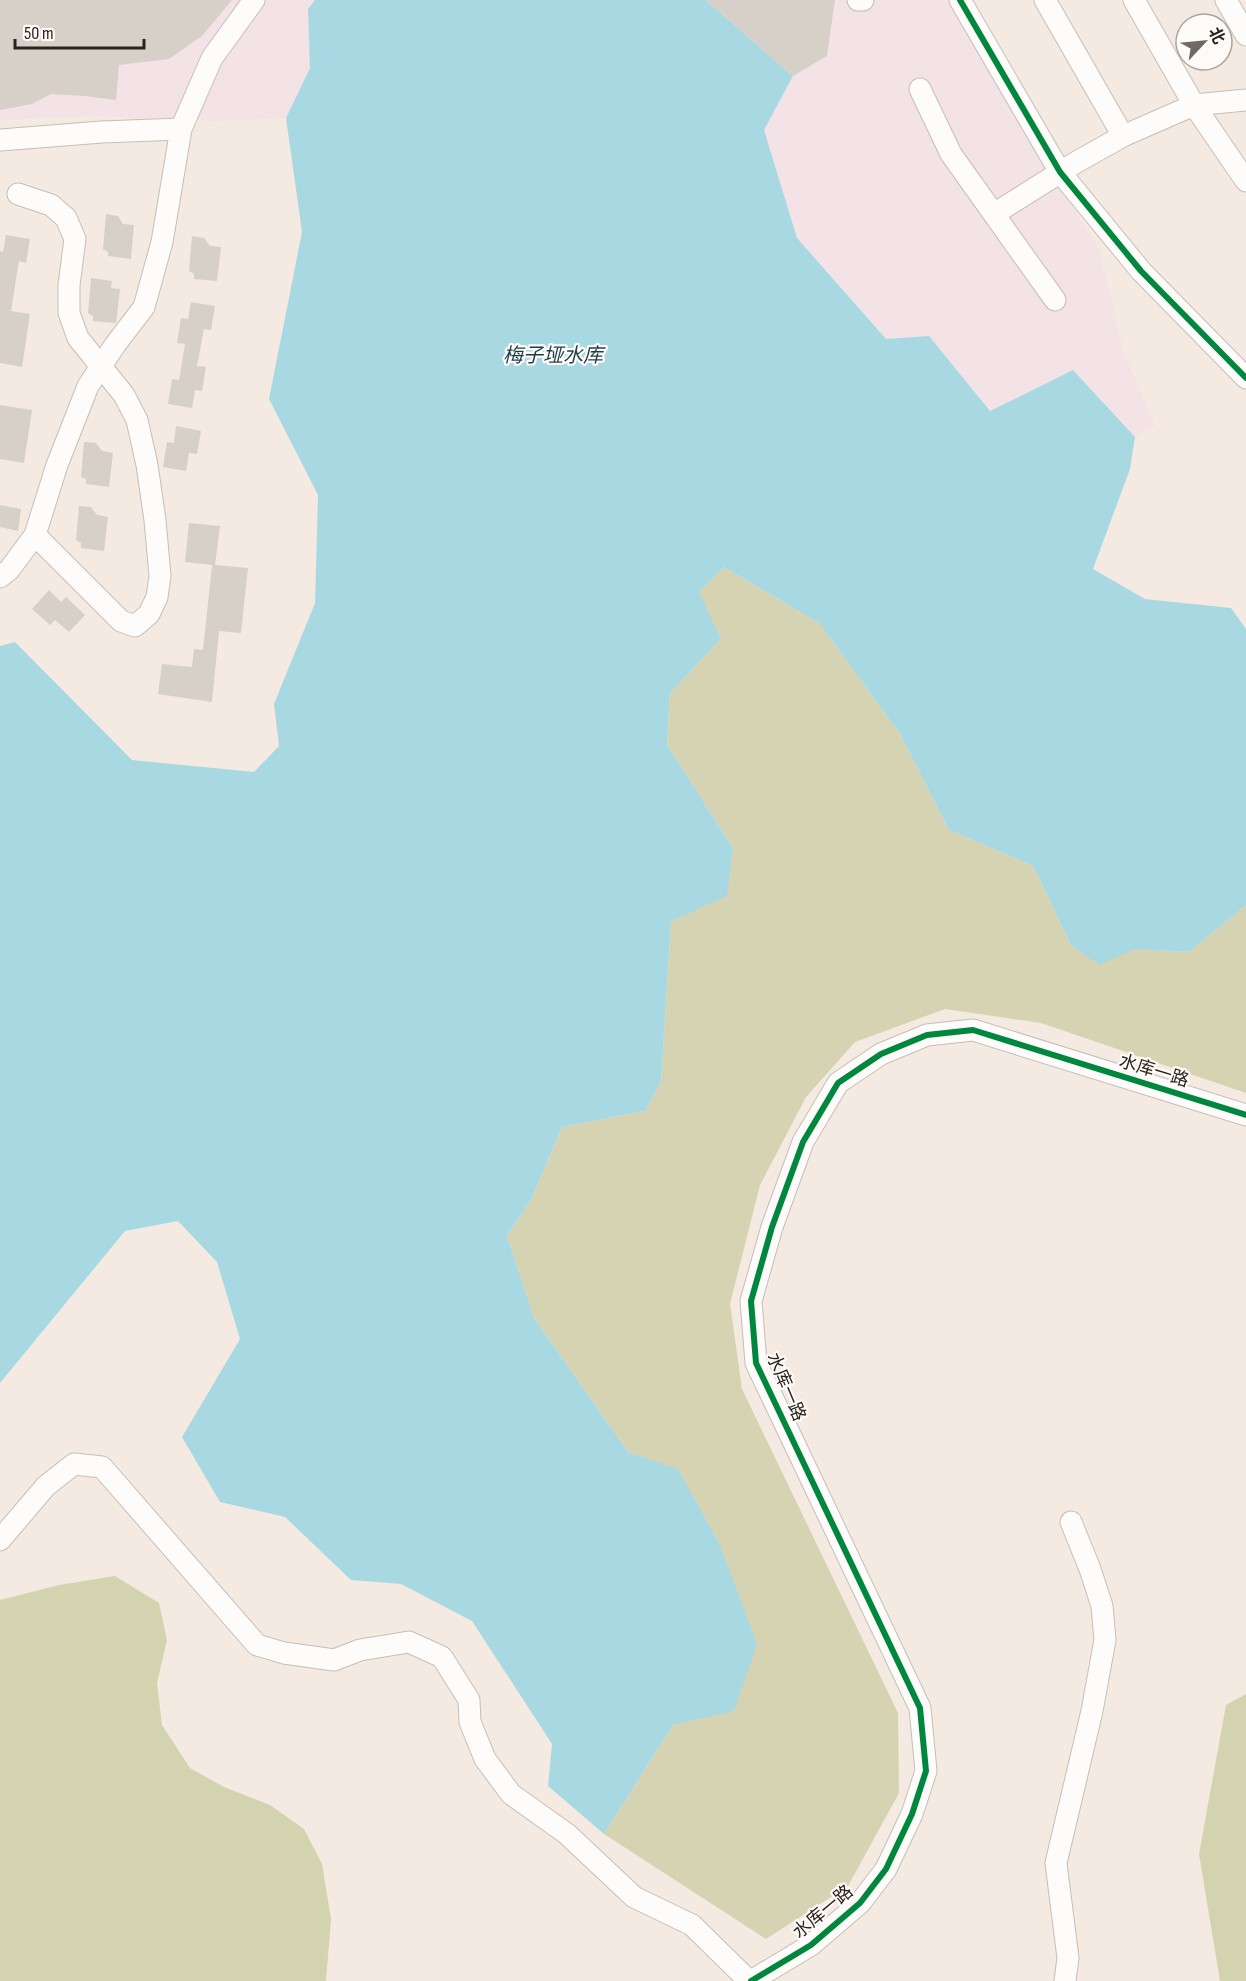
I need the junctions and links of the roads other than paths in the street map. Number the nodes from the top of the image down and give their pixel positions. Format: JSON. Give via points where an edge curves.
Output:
{"nodes":[{"id":1,"x":254,"y":0,"type":"edge"},
{"id":2,"x":858,"y":0,"type":"edge"},
{"id":3,"x":862,"y":0,"type":"edge"},
{"id":4,"x":960,"y":0,"type":"edge"},
{"id":5,"x":1045,"y":0,"type":"edge"},
{"id":6,"x":1134,"y":0,"type":"edge"},
{"id":7,"x":1226,"y":0,"type":"edge"},
{"id":8,"x":1246,"y":35,"type":"edge"},
{"id":9,"x":920,"y":89,"type":"dead end"},
{"id":10,"x":1246,"y":100,"type":"edge"},
{"id":11,"x":1194,"y":105,"type":"junction"},
{"id":12,"x":182,"y":129,"type":"junction"},
{"id":13,"x":1123,"y":136,"type":"junction"},
{"id":14,"x":0,"y":140,"type":"edge"},
{"id":15,"x":1060,"y":172,"type":"junction"},
{"id":16,"x":1246,"y":181,"type":"edge"},
{"id":17,"x":18,"y":194,"type":"dead end"},
{"id":18,"x":994,"y":214,"type":"junction"},
{"id":19,"x":1055,"y":300,"type":"dead end"},
{"id":20,"x":101,"y":367,"type":"junction"},
{"id":21,"x":1246,"y":378,"type":"edge"},
{"id":22,"x":35,"y":535,"type":"junction"},
{"id":23,"x":0,"y":577,"type":"edge"},
{"id":24,"x":1246,"y":1115,"type":"edge"},
{"id":25,"x":1071,"y":1521,"type":"dead end"},
{"id":26,"x":0,"y":1540,"type":"edge"},
{"id":27,"x":750,"y":1981,"type":"edge"},
{"id":28,"x":1065,"y":1981,"type":"edge"}],
"edges":[{"from":1,"to":12,"type":"street","via":[[212,58]]},
{"from":2,"to":3,"type":"street"},
{"from":4,"to":15,"type":"street"},
{"from":5,"to":13,"type":"street"},
{"from":6,"to":11,"type":"street"},
{"from":7,"to":8,"type":"street"},
{"from":9,"to":18,"type":"street","via":[[951,154]]},
{"from":10,"to":11,"type":"street"},
{"from":11,"to":13,"type":"street"},
{"from":11,"to":16,"type":"street"},
{"from":12,"to":14,"type":"street"},
{"from":12,"to":20,"type":"street","via":[[162,242],[144,307]]},
{"from":13,"to":15,"type":"street"},
{"from":15,"to":18,"type":"street"},
{"from":15,"to":21,"type":"street","via":[[1142,271]]},
{"from":17,"to":20,"type":"street","via":[[51,205],[66,218],[75,239],[69,313],[78,338]]},
{"from":18,"to":19,"type":"street"},
{"from":20,"to":22,"type":"street","via":[[88,386]]},
{"from":20,"to":22,"type":"street","via":[[124,394],[137,420],[147,465],[160,576],[149,614],[135,626],[121,621]]},
{"from":22,"to":23,"type":"street"},
{"from":24,"to":27,"type":"street","name":"水库一路","via":[[973,1030],[927,1035],[881,1054],[838,1083],[802,1142],[751,1301],[756,1363],[920,1708],[926,1771],[912,1814],[886,1869],[860,1903],[811,1945]]},
{"from":25,"to":28,"type":"street","via":[[1102,1606],[1106,1640],[1056,1863],[1068,1958]]},
{"from":26,"to":27,"type":"street","via":[[46,1486],[75,1464],[102,1467],[257,1645],[334,1660],[360,1650],[409,1642],[442,1657],[469,1700],[470,1722],[485,1759],[511,1794],[567,1834],[633,1897],[692,1925]]}]}
